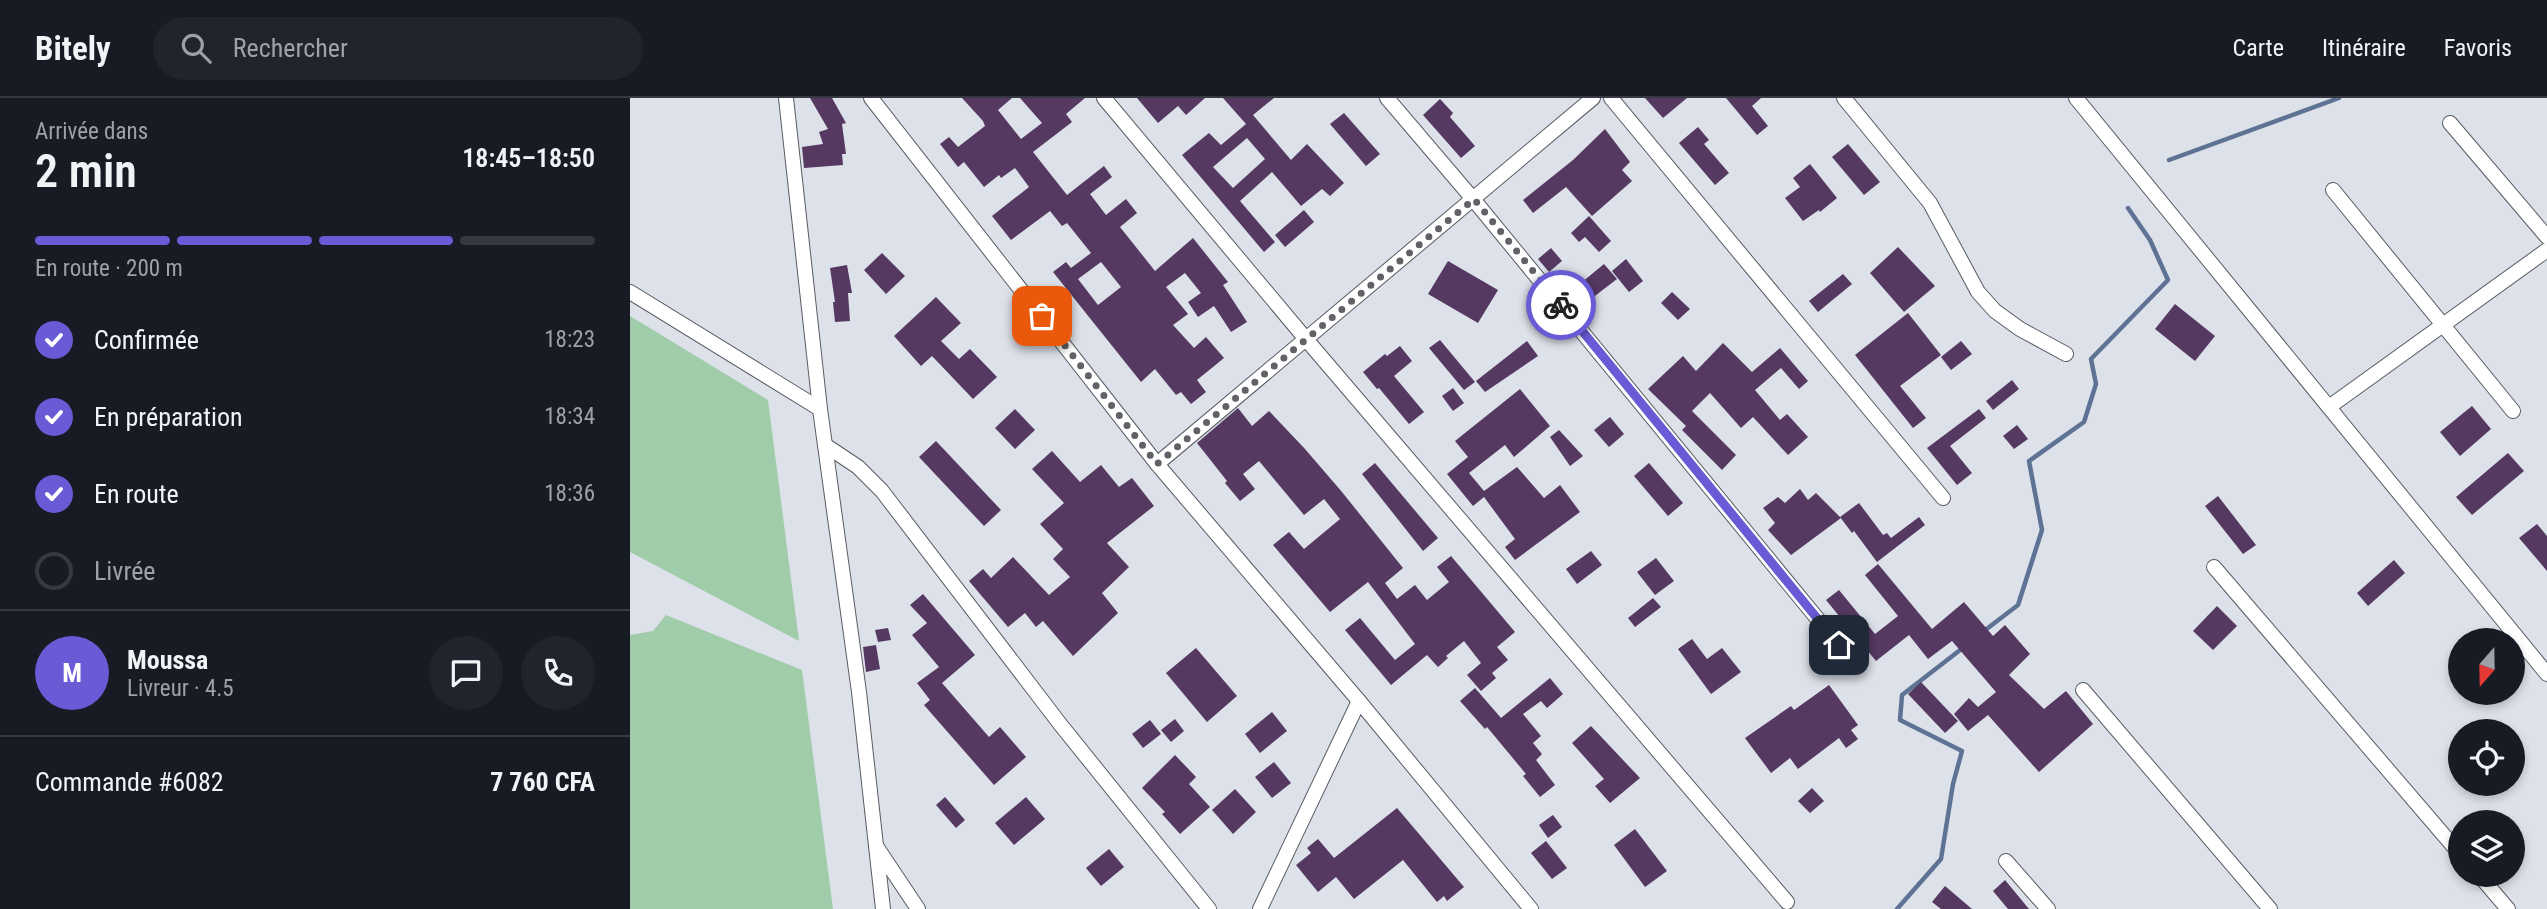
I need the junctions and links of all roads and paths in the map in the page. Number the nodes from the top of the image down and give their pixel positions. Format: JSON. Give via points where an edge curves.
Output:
{"nodes":[{"id":1,"x":786,"y":98,"type":"edge"},
{"id":2,"x":871,"y":98,"type":"edge"},
{"id":3,"x":1104,"y":98,"type":"edge"},
{"id":4,"x":1387,"y":98,"type":"edge"},
{"id":5,"x":1593,"y":98,"type":"edge"},
{"id":6,"x":1611,"y":98,"type":"edge"},
{"id":7,"x":1844,"y":98,"type":"edge"},
{"id":8,"x":2076,"y":98,"type":"edge"},
{"id":9,"x":2449,"y":123,"type":"dead end"},
{"id":10,"x":2333,"y":191,"type":"dead end"},
{"id":11,"x":1474,"y":199,"type":"junction"},
{"id":12,"x":2547,"y":237,"type":"edge"},
{"id":13,"x":2547,"y":250,"type":"edge"},
{"id":14,"x":630,"y":292,"type":"edge"},
{"id":15,"x":2445,"y":325,"type":"junction"},
{"id":16,"x":1305,"y":338,"type":"junction"},
{"id":17,"x":2066,"y":354,"type":"dead end"},
{"id":18,"x":2329,"y":407,"type":"junction"},
{"id":19,"x":820,"y":409,"type":"junction"},
{"id":20,"x":2513,"y":411,"type":"dead end"},
{"id":21,"x":825,"y":444,"type":"junction"},
{"id":22,"x":1157,"y":464,"type":"junction"},
{"id":23,"x":1943,"y":498,"type":"dead end"},
{"id":24,"x":2214,"y":567,"type":"dead end"},
{"id":25,"x":1839,"y":645,"type":"dead end"},
{"id":26,"x":2547,"y":674,"type":"edge"},
{"id":27,"x":2083,"y":690,"type":"dead end"},
{"id":28,"x":1359,"y":701,"type":"junction"},
{"id":29,"x":2448,"y":840,"type":"edge"},
{"id":30,"x":874,"y":842,"type":"junction"},
{"id":31,"x":2006,"y":860,"type":"dead end"},
{"id":32,"x":2489,"y":887,"type":"edge"},
{"id":33,"x":1787,"y":902,"type":"dead end"},
{"id":34,"x":883,"y":909,"type":"edge"},
{"id":35,"x":918,"y":909,"type":"edge"},
{"id":36,"x":1209,"y":909,"type":"edge"},
{"id":37,"x":1260,"y":909,"type":"edge"},
{"id":38,"x":1531,"y":909,"type":"edge"},
{"id":39,"x":2048,"y":909,"type":"edge"},
{"id":40,"x":2270,"y":909,"type":"edge"},
{"id":41,"x":2508,"y":909,"type":"edge"}],
"edges":[{"from":1,"to":19,"type":"street"},
{"from":2,"to":22,"type":"street"},
{"from":3,"to":16,"type":"street"},
{"from":4,"to":11,"type":"street"},
{"from":5,"to":11,"type":"street"},
{"from":6,"to":23,"type":"street"},
{"from":7,"to":17,"type":"street","via":[[1930,203],[1978,292],[2020,329]]},
{"from":8,"to":18,"type":"street"},
{"from":9,"to":12,"type":"street"},
{"from":10,"to":15,"type":"street"},
{"from":11,"to":16,"type":"street"},
{"from":11,"to":25,"type":"street"},
{"from":13,"to":15,"type":"street"},
{"from":14,"to":19,"type":"street"},
{"from":15,"to":18,"type":"street"},
{"from":15,"to":20,"type":"street"},
{"from":16,"to":22,"type":"street"},
{"from":16,"to":33,"type":"street"},
{"from":18,"to":26,"type":"street"},
{"from":19,"to":21,"type":"street"},
{"from":21,"to":30,"type":"street"},
{"from":21,"to":36,"type":"street","via":[[882,491]]},
{"from":22,"to":28,"type":"street"},
{"from":24,"to":29,"type":"street"},
{"from":27,"to":40,"type":"street"},
{"from":28,"to":37,"type":"street"},
{"from":28,"to":38,"type":"street"},
{"from":30,"to":34,"type":"street"},
{"from":30,"to":35,"type":"street"},
{"from":31,"to":39,"type":"street"},
{"from":32,"to":41,"type":"street"}]}
